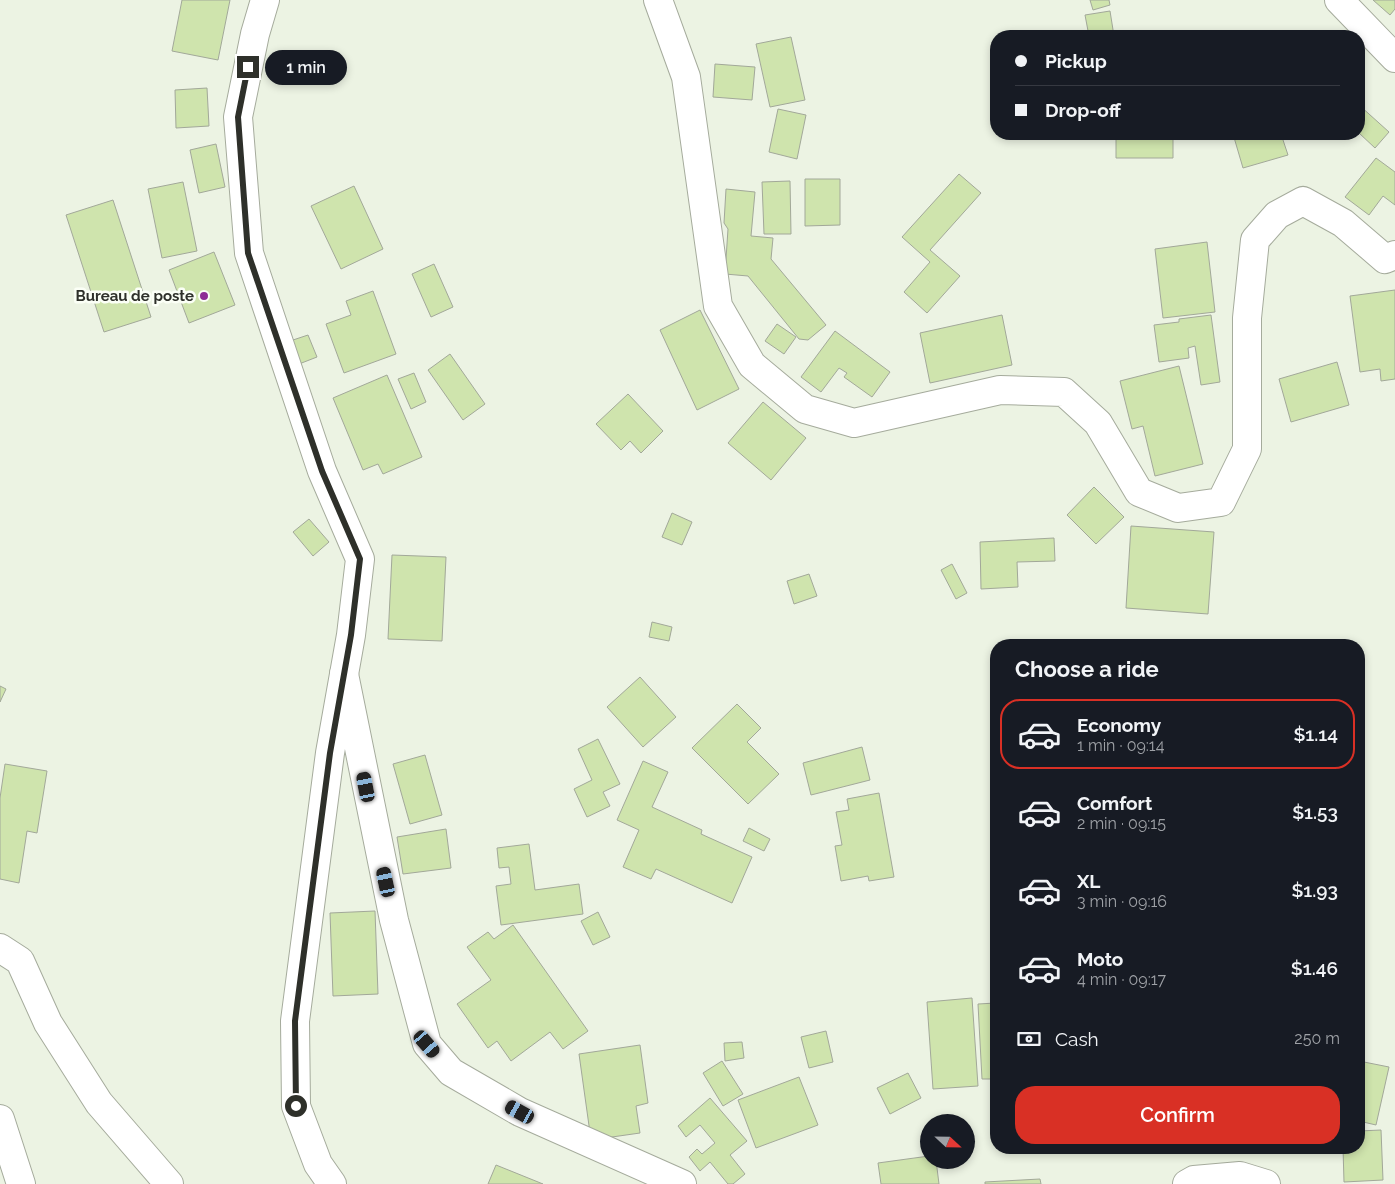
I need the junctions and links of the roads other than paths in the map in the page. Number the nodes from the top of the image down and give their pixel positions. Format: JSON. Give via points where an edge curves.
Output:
{"nodes":[{"id":1,"x":266,"y":0,"type":"edge"},
{"id":2,"x":658,"y":0,"type":"edge"},
{"id":3,"x":1339,"y":0,"type":"edge"},
{"id":4,"x":1395,"y":58,"type":"edge"},
{"id":5,"x":1395,"y":256,"type":"edge"},
{"id":6,"x":344,"y":673,"type":"junction"},
{"id":7,"x":0,"y":948,"type":"edge"},
{"id":8,"x":0,"y":1119,"type":"edge"},
{"id":9,"x":20,"y":1184,"type":"edge"},
{"id":10,"x":169,"y":1184,"type":"edge"},
{"id":11,"x":332,"y":1184,"type":"edge"},
{"id":12,"x":682,"y":1184,"type":"edge"},
{"id":13,"x":1187,"y":1184,"type":"edge"},
{"id":14,"x":1266,"y":1184,"type":"edge"}],
"edges":[{"from":1,"to":6,"type":"street","via":[[255,34],[238,117],[248,253],[322,471],[360,559]]},
{"from":2,"to":5,"type":"street","via":[[686,77],[718,306],[752,365],[805,409],[854,423],[1000,390],[1064,392],[1098,423],[1139,492],[1178,508],[1220,502],[1247,449],[1247,318],[1255,240],[1277,216],[1303,201],[1343,223],[1385,259]]},
{"from":3,"to":4,"type":"street"},
{"from":6,"to":11,"type":"street","via":[[330,753],[295,1021],[296,1106],[318,1164]]},
{"from":6,"to":12,"type":"street","via":[[394,920],[427,1044],[451,1072],[520,1112]]},
{"from":7,"to":10,"type":"street","via":[[20,961],[48,1023],[99,1103]]},
{"from":8,"to":9,"type":"street"},
{"from":13,"to":14,"type":"street","via":[[1194,1180],[1240,1176]]}]}
